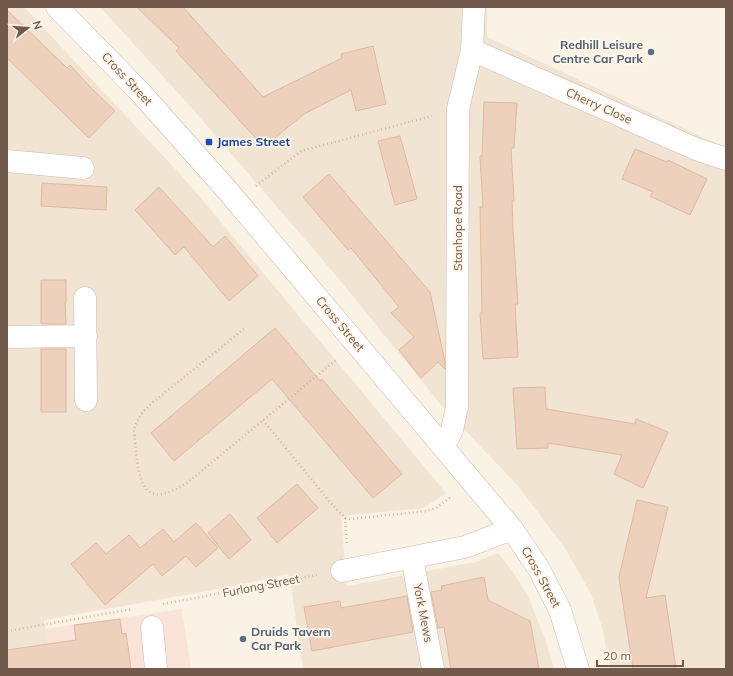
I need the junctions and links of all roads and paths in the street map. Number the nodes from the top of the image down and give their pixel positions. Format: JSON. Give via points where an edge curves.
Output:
{"nodes":[{"id":1,"x":57,"y":7,"type":"edge"},
{"id":2,"x":474,"y":7,"type":"edge"},
{"id":3,"x":472,"y":50,"type":"junction"},
{"id":4,"x":458,"y":109,"type":"junction"},
{"id":5,"x":726,"y":159,"type":"edge"},
{"id":6,"x":7,"y":161,"type":"edge"},
{"id":7,"x":83,"y":168,"type":"dead end"},
{"id":8,"x":236,"y":200,"type":"junction"},
{"id":9,"x":85,"y":298,"type":"dead end"},
{"id":10,"x":244,"y":329,"type":"dead end"},
{"id":11,"x":86,"y":336,"type":"junction"},
{"id":12,"x":7,"y":337,"type":"edge"},
{"id":13,"x":356,"y":343,"type":"junction"},
{"id":14,"x":86,"y":400,"type":"dead end"},
{"id":15,"x":263,"y":420,"type":"junction"},
{"id":16,"x":443,"y":447,"type":"junction"},
{"id":17,"x":472,"y":481,"type":"junction"},
{"id":18,"x":512,"y":529,"type":"junction"},
{"id":19,"x":412,"y":558,"type":"junction"},
{"id":20,"x":342,"y":571,"type":"joint"},
{"id":21,"x":156,"y":605,"type":"dead end"},
{"id":22,"x":140,"y":608,"type":"dead end"},
{"id":23,"x":152,"y":627,"type":"dead end"},
{"id":24,"x":7,"y":631,"type":"edge"},
{"id":25,"x":156,"y":669,"type":"edge"},
{"id":26,"x":433,"y":669,"type":"edge"},
{"id":27,"x":578,"y":669,"type":"edge"}],
"edges":[{"from":1,"to":8,"type":"street","name":"Cross Street","via":[[140,92]]},
{"from":2,"to":3,"type":"street","name":"Stanhope Road"},
{"from":3,"to":4,"type":"street","name":"Stanhope Road"},
{"from":3,"to":5,"type":"street","name":"Cherry Close","via":[[696,149]]},
{"from":4,"to":8,"type":"path","via":[[301,151]]},
{"from":4,"to":16,"type":"street","name":"Stanhope Road","via":[[458,407],[452,430]]},
{"from":6,"to":7,"type":"street"},
{"from":8,"to":13,"type":"street","name":"Cross Street"},
{"from":9,"to":11,"type":"street"},
{"from":10,"to":15,"type":"path","via":[[141,413],[134,430],[140,480],[144,488],[152,494],[161,494],[187,483]]},
{"from":11,"to":12,"type":"street"},
{"from":11,"to":14,"type":"street"},
{"from":13,"to":15,"type":"path"},
{"from":13,"to":16,"type":"street","name":"Cross Street"},
{"from":15,"to":17,"type":"path","via":[[345,518],[431,510]]},
{"from":16,"to":17,"type":"street","name":"Cross Street"},
{"from":17,"to":18,"type":"street","name":"Cross Street"},
{"from":18,"to":19,"type":"street","via":[[465,547]]},
{"from":18,"to":27,"type":"street","name":"Cross Street","via":[[539,569],[560,610]]},
{"from":19,"to":20,"type":"street"},
{"from":19,"to":26,"type":"street","name":"York Mews"},
{"from":20,"to":21,"type":"path","name":"Furlong Street"},
{"from":22,"to":24,"type":"path"},
{"from":23,"to":25,"type":"street"}]}
